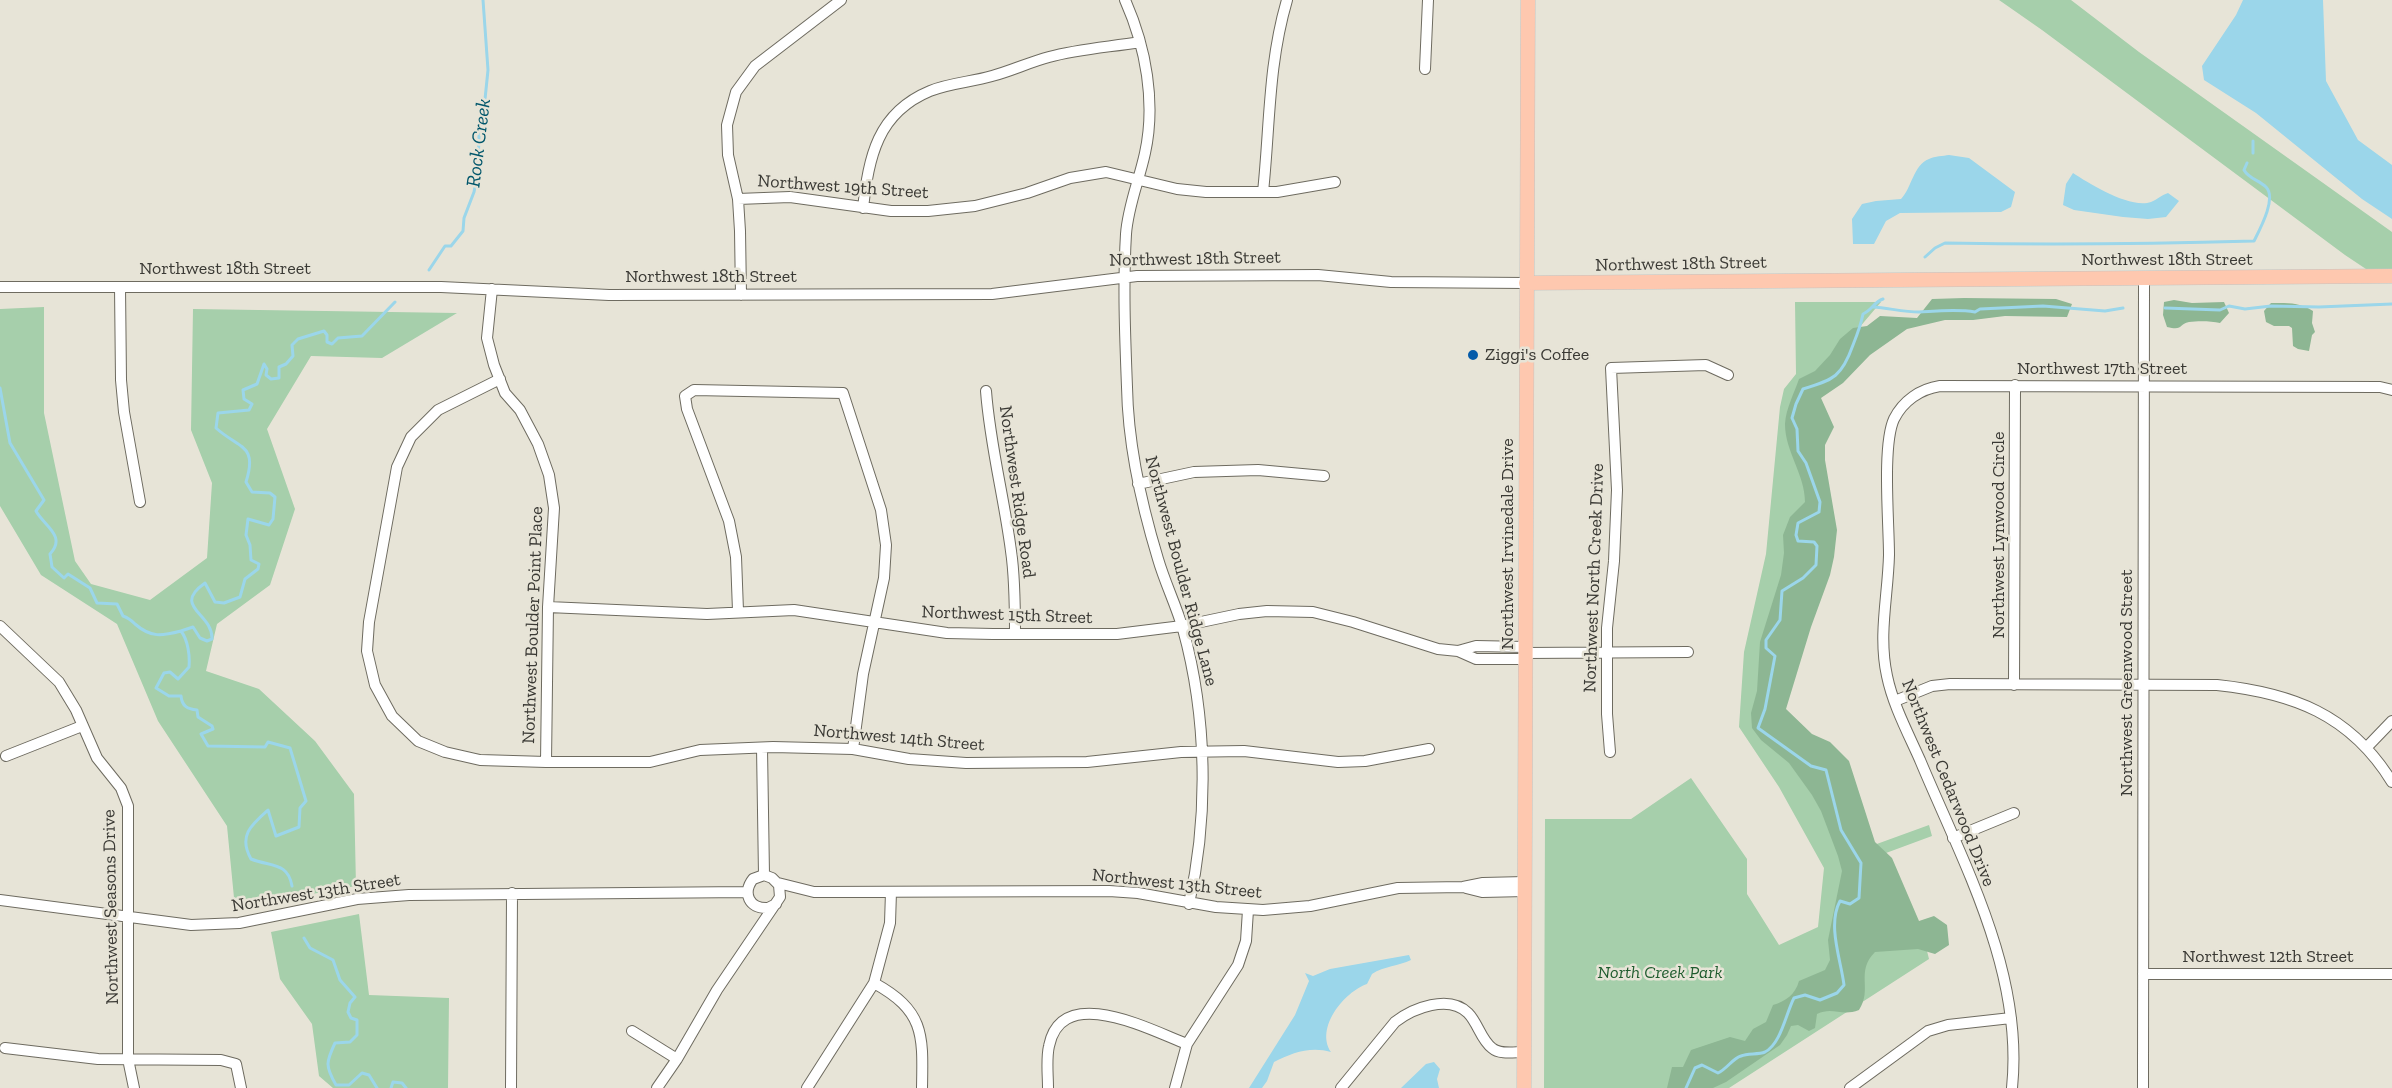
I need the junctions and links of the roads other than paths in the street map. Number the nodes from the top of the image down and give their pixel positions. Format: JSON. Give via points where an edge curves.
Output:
{"nodes":[{"id":1,"x":841,"y":0,"type":"edge"},
{"id":2,"x":1125,"y":0,"type":"edge"},
{"id":3,"x":1287,"y":0,"type":"edge"},
{"id":4,"x":1428,"y":0,"type":"edge"},
{"id":5,"x":1528,"y":0,"type":"edge"},
{"id":6,"x":1140,"y":42,"type":"junction"},
{"id":7,"x":1425,"y":69,"type":"dead end"},
{"id":8,"x":1138,"y":178,"type":"junction"},
{"id":9,"x":1335,"y":182,"type":"dead end"},
{"id":10,"x":1263,"y":192,"type":"junction"},
{"id":11,"x":738,"y":199,"type":"junction"},
{"id":12,"x":863,"y":208,"type":"junction"},
{"id":13,"x":2392,"y":276,"type":"edge"},
{"id":14,"x":1126,"y":277,"type":"junction"},
{"id":15,"x":2144,"y":279,"type":"junction"},
{"id":16,"x":1526,"y":283,"type":"junction"},
{"id":17,"x":0,"y":287,"type":"edge"},
{"id":18,"x":120,"y":287,"type":"junction"},
{"id":19,"x":492,"y":289,"type":"junction"},
{"id":20,"x":741,"y":295,"type":"junction"},
{"id":21,"x":1728,"y":375,"type":"dead end"},
{"id":22,"x":500,"y":380,"type":"junction"},
{"id":23,"x":2016,"y":385,"type":"junction"},
{"id":24,"x":2144,"y":386,"type":"junction"},
{"id":25,"x":2392,"y":390,"type":"edge"},
{"id":26,"x":986,"y":391,"type":"dead end"},
{"id":27,"x":1324,"y":476,"type":"dead end"},
{"id":28,"x":1138,"y":484,"type":"junction"},
{"id":29,"x":1888,"y":487,"type":"joint"},
{"id":30,"x":140,"y":502,"type":"dead end"},
{"id":31,"x":548,"y":607,"type":"junction"},
{"id":32,"x":738,"y":611,"type":"junction"},
{"id":33,"x":874,"y":621,"type":"junction"},
{"id":34,"x":0,"y":626,"type":"edge"},
{"id":35,"x":1182,"y":626,"type":"junction"},
{"id":36,"x":1016,"y":633,"type":"junction"},
{"id":37,"x":1606,"y":652,"type":"junction"},
{"id":38,"x":1688,"y":652,"type":"dead end"},
{"id":39,"x":1525,"y":653,"type":"junction"},
{"id":40,"x":2014,"y":685,"type":"junction"},
{"id":41,"x":2144,"y":685,"type":"junction"},
{"id":42,"x":1895,"y":701,"type":"junction"},
{"id":43,"x":2392,"y":721,"type":"edge"},
{"id":44,"x":82,"y":726,"type":"junction"},
{"id":45,"x":762,"y":748,"type":"junction"},
{"id":46,"x":2366,"y":748,"type":"junction"},
{"id":47,"x":853,"y":749,"type":"junction"},
{"id":48,"x":1429,"y":749,"type":"dead end"},
{"id":49,"x":1200,"y":752,"type":"junction"},
{"id":50,"x":1610,"y":752,"type":"dead end"},
{"id":51,"x":6,"y":756,"type":"dead end"},
{"id":52,"x":546,"y":762,"type":"junction"},
{"id":53,"x":2392,"y":782,"type":"edge"},
{"id":54,"x":2014,"y":813,"type":"dead end"},
{"id":55,"x":1953,"y":838,"type":"junction"},
{"id":56,"x":764,"y":875,"type":"junction"},
{"id":57,"x":778,"y":883,"type":"junction"},
{"id":58,"x":1525,"y":887,"type":"junction"},
{"id":59,"x":747,"y":892,"type":"junction"},
{"id":60,"x":814,"y":892,"type":"junction"},
{"id":61,"x":891,"y":892,"type":"junction"},
{"id":62,"x":512,"y":893,"type":"junction"},
{"id":63,"x":0,"y":900,"type":"edge"},
{"id":64,"x":776,"y":903,"type":"junction"},
{"id":65,"x":1189,"y":904,"type":"junction"},
{"id":66,"x":754,"y":906,"type":"junction"},
{"id":67,"x":1248,"y":910,"type":"junction"},
{"id":68,"x":129,"y":918,"type":"junction"},
{"id":69,"x":751,"y":939,"type":"junction"},
{"id":70,"x":2143,"y":974,"type":"junction"},
{"id":71,"x":2392,"y":974,"type":"edge"},
{"id":72,"x":874,"y":983,"type":"junction"},
{"id":73,"x":2011,"y":1018,"type":"junction"},
{"id":74,"x":632,"y":1031,"type":"dead end"},
{"id":75,"x":1187,"y":1044,"type":"junction"},
{"id":76,"x":5,"y":1048,"type":"dead end"},
{"id":77,"x":1524,"y":1052,"type":"junction"},
{"id":78,"x":128,"y":1059,"type":"junction"},
{"id":79,"x":677,"y":1059,"type":"junction"},
{"id":80,"x":134,"y":1088,"type":"edge"},
{"id":81,"x":241,"y":1088,"type":"edge"},
{"id":82,"x":511,"y":1088,"type":"edge"},
{"id":83,"x":657,"y":1088,"type":"edge"},
{"id":84,"x":807,"y":1088,"type":"edge"},
{"id":85,"x":922,"y":1088,"type":"edge"},
{"id":86,"x":1048,"y":1088,"type":"edge"},
{"id":87,"x":1175,"y":1088,"type":"edge"},
{"id":88,"x":1341,"y":1088,"type":"edge"},
{"id":89,"x":1524,"y":1088,"type":"edge"},
{"id":90,"x":1850,"y":1088,"type":"edge"},
{"id":91,"x":2012,"y":1088,"type":"edge"},
{"id":92,"x":2143,"y":1088,"type":"edge"}],
"edges":[{"from":1,"to":11,"type":"street","via":[[755,66],[736,92],[727,125],[728,155]]},
{"from":2,"to":6,"type":"street","name":"Northwest Boulder Ridge Lane"},
{"from":3,"to":10,"type":"street","via":[[1272,67]]},
{"from":4,"to":7,"type":"street"},
{"from":5,"to":16,"type":"main road","name":"Northwest Irvinedale Drive"},
{"from":6,"to":8,"type":"street","name":"Northwest Boulder Ridge Lane","via":[[1150,105],[1145,154]]},
{"from":6,"to":12,"type":"street","via":[[1050,57],[920,96],[889,122],[877,141]]},
{"from":8,"to":10,"type":"street","name":"Northwest 19th Street","via":[[1177,189]]},
{"from":8,"to":12,"type":"street","name":"Northwest 19th Street","via":[[1094,172],[975,206],[928,211]]},
{"from":8,"to":14,"type":"street","name":"Northwest Boulder Ridge Lane","via":[[1126,234]]},
{"from":9,"to":10,"type":"street","name":"Northwest 19th Street"},
{"from":11,"to":12,"type":"street","name":"Northwest 19th Street","via":[[790,197]]},
{"from":11,"to":20,"type":"street"},
{"from":13,"to":15,"type":"main road","name":"Northwest 18th Street"},
{"from":14,"to":16,"type":"street","name":"Northwest 18th Street","via":[[1318,275],[1391,282]]},
{"from":14,"to":20,"type":"street","name":"Northwest 18th Street","via":[[992,294]]},
{"from":14,"to":28,"type":"street","name":"Northwest Boulder Ridge Lane","via":[[1126,389]]},
{"from":15,"to":16,"type":"main road","name":"Northwest 18th Street"},
{"from":15,"to":24,"type":"street","name":"Northwest Greenwood Street"},
{"from":16,"to":39,"type":"main road","name":"Northwest Irvinedale Drive"},
{"from":17,"to":18,"type":"street","name":"Northwest 18th Street"},
{"from":18,"to":19,"type":"street","name":"Northwest 18th Street"},
{"from":18,"to":30,"type":"street","via":[[123,402]]},
{"from":19,"to":20,"type":"street","name":"Northwest 18th Street","via":[[578,295]]},
{"from":19,"to":22,"type":"street","name":"Northwest Boulder Point Place","via":[[488,338]]},
{"from":21,"to":37,"type":"street","name":"Northwest North Creek Drive","via":[[1706,365],[1611,368],[1616,525]]},
{"from":22,"to":31,"type":"street","name":"Northwest Boulder Point Place","via":[[538,444],[549,475],[554,508]]},
{"from":22,"to":52,"type":"street","name":"Northwest 14th Street","via":[[438,410],[411,437],[397,467],[367,651],[375,685],[392,716],[418,741],[480,760]]},
{"from":23,"to":24,"type":"street","name":"Northwest 17th Street"},
{"from":23,"to":29,"type":"street","name":"Northwest 17th Street","via":[[1940,386],[1909,400],[1890,430]]},
{"from":23,"to":40,"type":"street","name":"Northwest Lynwood Circle"},
{"from":24,"to":25,"type":"street","name":"Northwest 17th Street"},
{"from":24,"to":41,"type":"street","name":"Northwest Greenwood Street"},
{"from":26,"to":36,"type":"street","name":"Northwest Ridge Road","via":[[1011,550]]},
{"from":27,"to":28,"type":"street","via":[[1258,470],[1194,472]]},
{"from":28,"to":35,"type":"street","name":"Northwest Boulder Ridge Lane","via":[[1158,561]]},
{"from":29,"to":42,"type":"street","name":"Northwest Cedarwood Drive","via":[[1889,557],[1882,650]]},
{"from":31,"to":32,"type":"street","name":"Northwest 15th Street","via":[[707,614]]},
{"from":31,"to":52,"type":"street","name":"Northwest Boulder Point Place"},
{"from":32,"to":33,"type":"street","name":"Northwest 15th Street","via":[[794,610]]},
{"from":32,"to":33,"type":"street","via":[[736,557],[729,521],[685,396],[694,390],[830,391],[843,393],[881,510],[886,545],[884,578]]},
{"from":33,"to":36,"type":"street","name":"Northwest 15th Street","via":[[947,633]]},
{"from":33,"to":47,"type":"street"},
{"from":34,"to":44,"type":"street","name":"Northwest Seasons Drive","via":[[59,681]]},
{"from":35,"to":36,"type":"street","name":"Northwest 15th Street","via":[[1117,634]]},
{"from":35,"to":39,"type":"street","name":"Northwest 15th Street","via":[[1267,611],[1313,612],[1476,659]]},
{"from":35,"to":49,"type":"street","name":"Northwest Boulder Ridge Lane","via":[[1196,690]]},
{"from":37,"to":38,"type":"street","name":"Northwest 15th Street"},
{"from":37,"to":39,"type":"street","name":"Northwest 15th Street"},
{"from":37,"to":50,"type":"street","name":"Northwest North Creek Drive"},
{"from":39,"to":58,"type":"main road","name":"Northwest Irvinedale Drive"},
{"from":40,"to":41,"type":"street"},
{"from":40,"to":42,"type":"street","via":[[1941,685]]},
{"from":41,"to":46,"type":"street","via":[[2217,685],[2275,694],[2324,715]]},
{"from":41,"to":70,"type":"street","name":"Northwest Greenwood Street"},
{"from":42,"to":55,"type":"street","name":"Northwest Cedarwood Drive"},
{"from":43,"to":46,"type":"street"},
{"from":44,"to":51,"type":"street"},
{"from":44,"to":68,"type":"street","name":"Northwest Seasons Drive","via":[[128,806]]},
{"from":45,"to":47,"type":"street","name":"Northwest 14th Street"},
{"from":45,"to":52,"type":"street","name":"Northwest 14th Street","via":[[700,750],[650,762]]},
{"from":45,"to":56,"type":"street"},
{"from":46,"to":53,"type":"street"},
{"from":47,"to":49,"type":"street","name":"Northwest 14th Street","via":[[909,759],[966,763],[1087,762]]},
{"from":48,"to":49,"type":"street","name":"Northwest 14th Street","via":[[1338,762],[1272,753]]},
{"from":49,"to":65,"type":"street","name":"Northwest Boulder Ridge Lane","via":[[1200,838]]},
{"from":54,"to":55,"type":"street"},
{"from":55,"to":73,"type":"street","name":"Northwest Cedarwood Drive","via":[[2000,957]]},
{"from":56,"to":57,"type":"street"},
{"from":56,"to":59,"type":"street","via":[[753,879]]},
{"from":57,"to":60,"type":"street","name":"Northwest 13th Street"},
{"from":57,"to":64,"type":"street"},
{"from":58,"to":67,"type":"street","name":"Northwest 13th Street","via":[[1482,892],[1463,887],[1398,888],[1310,906]]},
{"from":58,"to":77,"type":"main road","name":"Northwest Irvinedale Drive"},
{"from":59,"to":62,"type":"street","name":"Northwest 13th Street"},
{"from":59,"to":66,"type":"street"},
{"from":60,"to":61,"type":"street","name":"Northwest 13th Street"},
{"from":60,"to":64,"type":"street","name":"Northwest 13th Street"},
{"from":61,"to":65,"type":"street","name":"Northwest 13th Street","via":[[1109,891],[1150,894]]},
{"from":61,"to":72,"type":"street","via":[[890,923]]},
{"from":62,"to":68,"type":"street","name":"Northwest 13th Street","via":[[357,899],[264,919],[214,924]]},
{"from":62,"to":82,"type":"street"},
{"from":63,"to":68,"type":"street","name":"Northwest 13th Street"},
{"from":64,"to":66,"type":"street","via":[[768,908]]},
{"from":64,"to":69,"type":"street"},
{"from":65,"to":67,"type":"street","name":"Northwest 13th Street"},
{"from":66,"to":69,"type":"street"},
{"from":67,"to":75,"type":"street","via":[[1246,941],[1238,965]]},
{"from":68,"to":78,"type":"street","name":"Northwest Seasons Drive"},
{"from":69,"to":79,"type":"street"},
{"from":70,"to":71,"type":"street","name":"Northwest 12th Street"},
{"from":70,"to":92,"type":"street","name":"Northwest Greenwood Street"},
{"from":72,"to":84,"type":"street"},
{"from":72,"to":85,"type":"street","via":[[905,1003],[915,1018],[921,1034]]},
{"from":73,"to":90,"type":"street","via":[[1928,1031]]},
{"from":73,"to":91,"type":"street","name":"Northwest Cedarwood Drive"},
{"from":74,"to":79,"type":"street"},
{"from":75,"to":86,"type":"street","via":[[1109,1015],[1072,1017],[1057,1028],[1049,1045]]},
{"from":75,"to":87,"type":"street"},
{"from":76,"to":78,"type":"street"},
{"from":77,"to":88,"type":"street","via":[[1500,1052],[1490,1047],[1473,1019],[1461,1008],[1426,1006],[1395,1022]]},
{"from":77,"to":89,"type":"main road","name":"Northwest Irvinedale Drive"},
{"from":78,"to":80,"type":"street","name":"Northwest Seasons Drive"},
{"from":78,"to":81,"type":"street","via":[[221,1060],[236,1064]]},
{"from":79,"to":83,"type":"street"}]}
